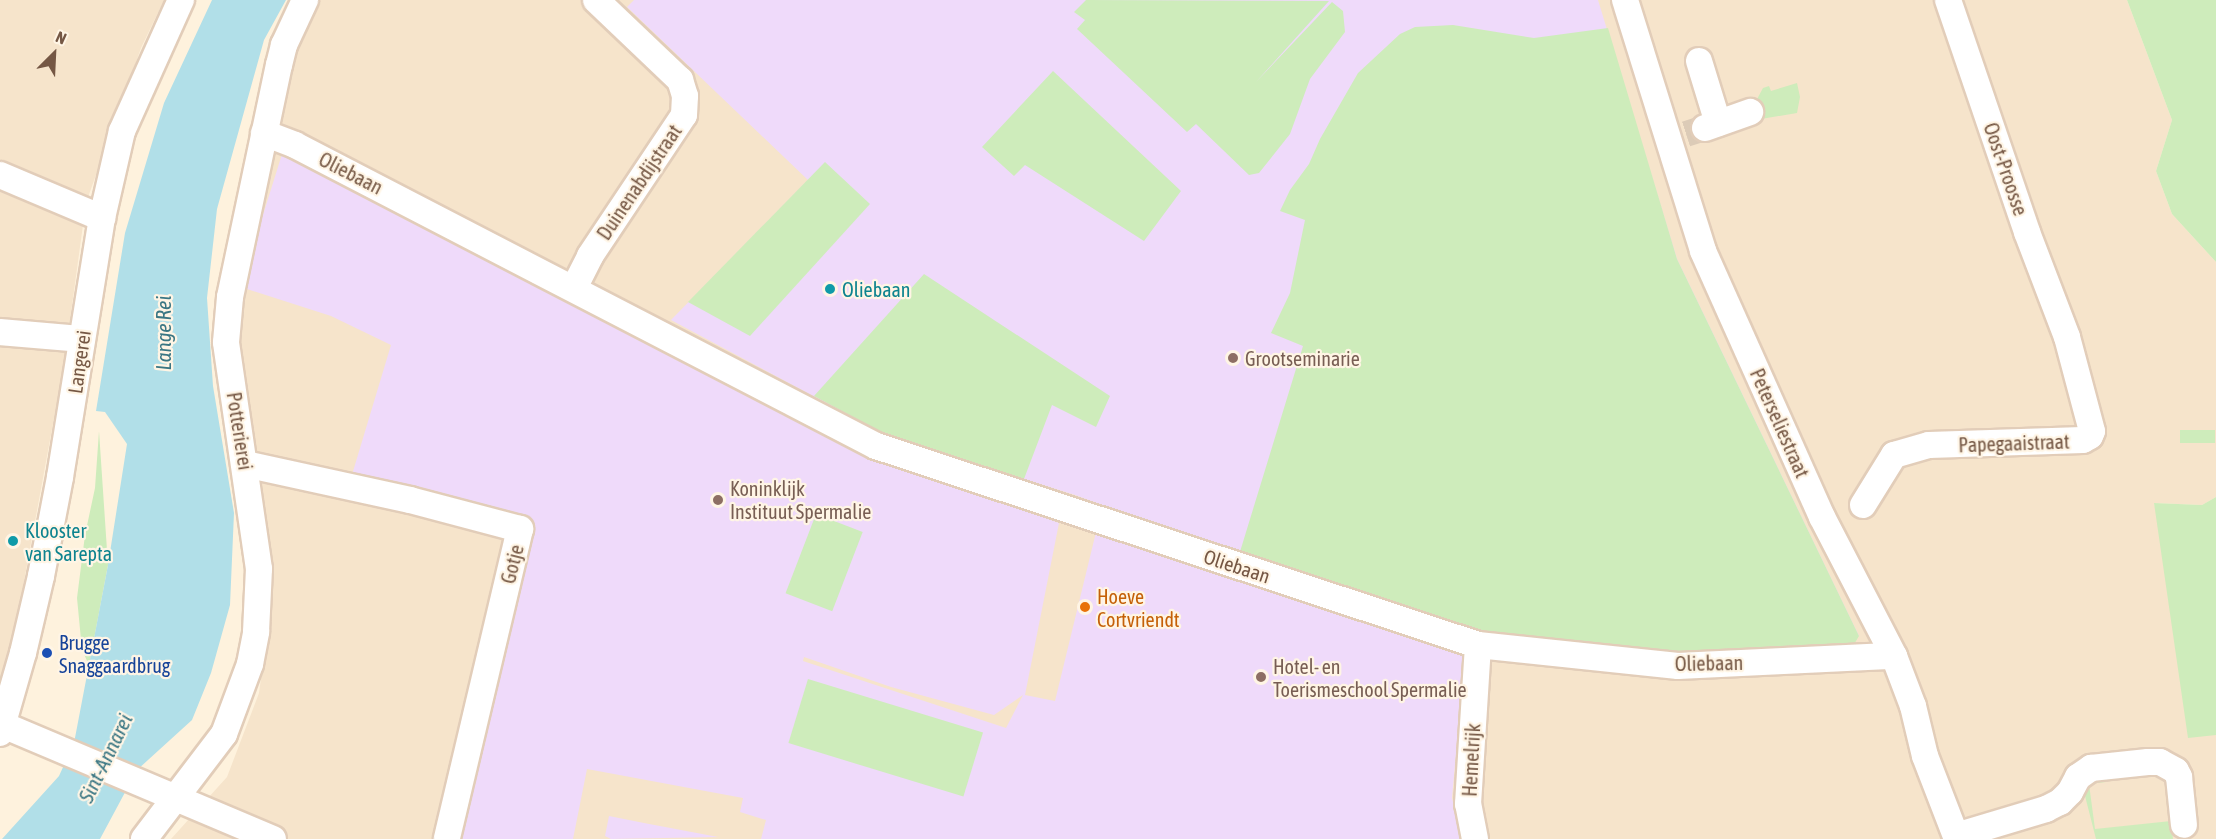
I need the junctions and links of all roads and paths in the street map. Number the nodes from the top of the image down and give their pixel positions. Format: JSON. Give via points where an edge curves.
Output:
{"nodes":[{"id":1,"x":181,"y":0,"type":"edge"},
{"id":2,"x":304,"y":0,"type":"edge"},
{"id":3,"x":596,"y":0,"type":"edge"},
{"id":4,"x":1625,"y":0,"type":"edge"},
{"id":5,"x":1948,"y":0,"type":"edge"},
{"id":6,"x":1699,"y":61,"type":"dead end"},
{"id":7,"x":1750,"y":112,"type":"dead end"},
{"id":8,"x":1694,"y":131,"type":"junction"},
{"id":9,"x":276,"y":137,"type":"junction"},
{"id":10,"x":0,"y":174,"type":"edge"},
{"id":11,"x":102,"y":218,"type":"junction"},
{"id":12,"x":574,"y":288,"type":"junction"},
{"id":13,"x":0,"y":332,"type":"edge"},
{"id":14,"x":2067,"y":337,"type":"joint"},
{"id":15,"x":82,"y":339,"type":"junction"},
{"id":16,"x":245,"y":464,"type":"junction"},
{"id":17,"x":1863,"y":505,"type":"dead end"},
{"id":18,"x":1478,"y":645,"type":"junction"},
{"id":19,"x":1894,"y":656,"type":"junction"},
{"id":20,"x":1,"y":729,"type":"edge"},
{"id":21,"x":174,"y":797,"type":"junction"},
{"id":22,"x":2184,"y":825,"type":"dead end"},
{"id":23,"x":1957,"y":838,"type":"edge"},
{"id":24,"x":144,"y":839,"type":"edge"},
{"id":25,"x":273,"y":839,"type":"edge"},
{"id":26,"x":447,"y":839,"type":"edge"},
{"id":27,"x":1475,"y":839,"type":"edge"}],
"edges":[{"from":1,"to":11,"type":"street","name":"Langerei","via":[[122,131]]},
{"from":2,"to":9,"type":"street","name":"Potterierei","via":[[284,45]]},
{"from":3,"to":12,"type":"street","name":"Duinenabdijstraat","via":[[680,80],[685,96],[684,115],[590,256]]},
{"from":4,"to":8,"type":"street","name":"Peterseliestraat"},
{"from":5,"to":14,"type":"street","name":"Oost-Proosse"},
{"from":6,"to":8,"type":"street"},
{"from":7,"to":8,"type":"street"},
{"from":8,"to":19,"type":"street","name":"Peterseliestraat","via":[[1703,251],[1822,517]]},
{"from":9,"to":12,"type":"street","name":"Oliebaan"},
{"from":9,"to":16,"type":"street","name":"Potterierei","via":[[230,297],[226,342]]},
{"from":10,"to":11,"type":"street"},
{"from":11,"to":15,"type":"street","name":"Langerei"},
{"from":12,"to":18,"type":"street","name":"Oliebaan","via":[[876,446]]},
{"from":13,"to":15,"type":"street"},
{"from":14,"to":17,"type":"street","name":"Papegaaistraat","via":[[2084,394],[2090,436],[2083,441],[1929,445],[1894,455]]},
{"from":15,"to":20,"type":"street","name":"Langerei","via":[[60,477],[28,635]]},
{"from":16,"to":21,"type":"street","name":"Potterierei","via":[[259,569],[259,606],[250,664],[224,734]]},
{"from":16,"to":26,"type":"street","name":"Gotje","via":[[520,529]]},
{"from":18,"to":19,"type":"street","name":"Oliebaan","via":[[1678,666]]},
{"from":18,"to":27,"type":"street","name":"Hemelrijk","via":[[1468,804]]},
{"from":19,"to":23,"type":"street","name":"Peterseliestraat"},
{"from":20,"to":21,"type":"street","via":[[68,751]]},
{"from":21,"to":24,"type":"street","name":"Potterierei"},
{"from":21,"to":25,"type":"street"},
{"from":22,"to":23,"type":"street","name":"Peterseliestraat","via":[[2176,771],[2160,762],[2148,762],[2091,768],[2078,777],[2060,802]]}]}
